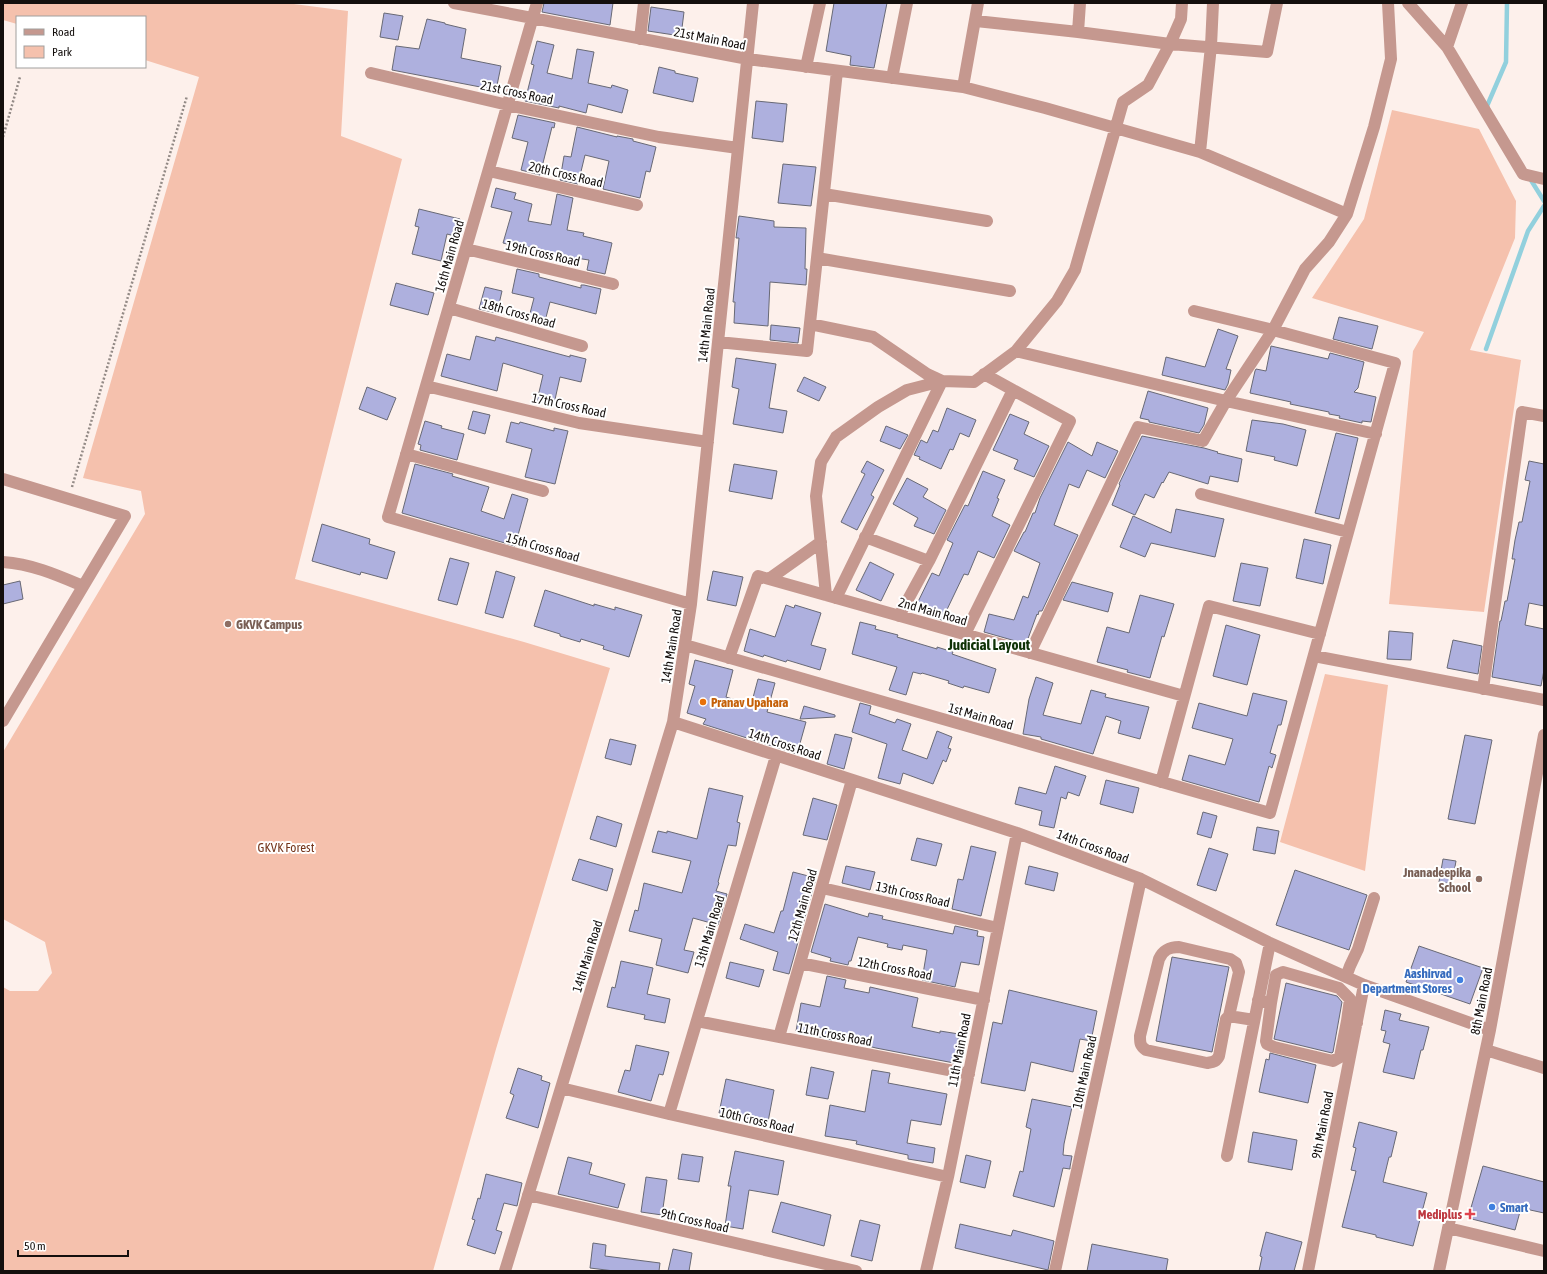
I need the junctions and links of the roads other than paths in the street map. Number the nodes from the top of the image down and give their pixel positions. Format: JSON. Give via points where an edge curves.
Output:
{"nodes":[{"id":1,"x":454,"y":3,"type":"edge"},
{"id":2,"x":537,"y":3,"type":"edge"},
{"id":3,"x":644,"y":3,"type":"edge"},
{"id":4,"x":753,"y":3,"type":"edge"},
{"id":5,"x":820,"y":3,"type":"edge"},
{"id":6,"x":907,"y":3,"type":"edge"},
{"id":7,"x":978,"y":3,"type":"edge"},
{"id":8,"x":1080,"y":3,"type":"edge"},
{"id":9,"x":1182,"y":3,"type":"edge"},
{"id":10,"x":1213,"y":3,"type":"edge"},
{"id":11,"x":1277,"y":3,"type":"edge"},
{"id":12,"x":1388,"y":3,"type":"edge"},
{"id":13,"x":1408,"y":3,"type":"edge"},
{"id":14,"x":1462,"y":3,"type":"edge"},
{"id":15,"x":533,"y":19,"type":"junction"},
{"id":16,"x":976,"y":21,"type":"junction"},
{"id":17,"x":1078,"y":32,"type":"junction"},
{"id":18,"x":640,"y":39,"type":"junction"},
{"id":19,"x":1170,"y":44,"type":"junction"},
{"id":20,"x":1211,"y":46,"type":"junction"},
{"id":21,"x":1447,"y":46,"type":"junction"},
{"id":22,"x":748,"y":59,"type":"junction"},
{"id":23,"x":806,"y":67,"type":"junction"},
{"id":24,"x":837,"y":71,"type":"junction"},
{"id":25,"x":371,"y":73,"type":"dead end"},
{"id":26,"x":892,"y":78,"type":"junction"},
{"id":27,"x":963,"y":87,"type":"junction"},
{"id":28,"x":508,"y":105,"type":"junction"},
{"id":29,"x":1115,"y":129,"type":"junction"},
{"id":30,"x":738,"y":148,"type":"junction"},
{"id":31,"x":1200,"y":152,"type":"junction"},
{"id":32,"x":489,"y":171,"type":"junction"},
{"id":33,"x":1540,"y":178,"type":"edge"},
{"id":34,"x":824,"y":194,"type":"junction"},
{"id":35,"x":637,"y":204,"type":"dead end"},
{"id":36,"x":1347,"y":214,"type":"junction"},
{"id":37,"x":987,"y":221,"type":"dead end"},
{"id":38,"x":466,"y":249,"type":"junction"},
{"id":39,"x":817,"y":258,"type":"junction"},
{"id":40,"x":613,"y":284,"type":"dead end"},
{"id":41,"x":1010,"y":291,"type":"dead end"},
{"id":42,"x":449,"y":308,"type":"junction"},
{"id":43,"x":1194,"y":311,"type":"dead end"},
{"id":44,"x":810,"y":324,"type":"junction"},
{"id":45,"x":1273,"y":330,"type":"junction"},
{"id":46,"x":718,"y":342,"type":"junction"},
{"id":47,"x":582,"y":346,"type":"dead end"},
{"id":48,"x":1016,"y":351,"type":"junction"},
{"id":49,"x":984,"y":374,"type":"junction"},
{"id":50,"x":942,"y":381,"type":"junction"},
{"id":51,"x":426,"y":386,"type":"junction"},
{"id":52,"x":1013,"y":390,"type":"junction"},
{"id":53,"x":1226,"y":401,"type":"junction"},
{"id":54,"x":1544,"y":416,"type":"edge"},
{"id":55,"x":1376,"y":434,"type":"junction"},
{"id":56,"x":708,"y":442,"type":"junction"},
{"id":57,"x":406,"y":454,"type":"junction"},
{"id":58,"x":3,"y":480,"type":"edge"},
{"id":59,"x":543,"y":491,"type":"dead end"},
{"id":60,"x":1201,"y":494,"type":"dead end"},
{"id":61,"x":388,"y":517,"type":"joint"},
{"id":62,"x":1348,"y":532,"type":"junction"},
{"id":63,"x":866,"y":537,"type":"junction"},
{"id":64,"x":821,"y":542,"type":"junction"},
{"id":65,"x":928,"y":561,"type":"junction"},
{"id":66,"x":3,"y":562,"type":"edge"},
{"id":67,"x":769,"y":579,"type":"junction"},
{"id":68,"x":83,"y":586,"type":"junction"},
{"id":69,"x":831,"y":596,"type":"junction"},
{"id":70,"x":691,"y":604,"type":"junction"},
{"id":71,"x":899,"y":616,"type":"junction"},
{"id":72,"x":965,"y":634,"type":"junction"},
{"id":73,"x":1320,"y":634,"type":"junction"},
{"id":74,"x":685,"y":645,"type":"junction"},
{"id":75,"x":1030,"y":653,"type":"junction"},
{"id":76,"x":1314,"y":656,"type":"junction"},
{"id":77,"x":729,"y":658,"type":"junction"},
{"id":78,"x":1483,"y":689,"type":"junction"},
{"id":79,"x":1184,"y":696,"type":"junction"},
{"id":80,"x":1544,"y":700,"type":"edge"},
{"id":81,"x":3,"y":721,"type":"edge"},
{"id":82,"x":673,"y":722,"type":"junction"},
{"id":83,"x":1544,"y":735,"type":"edge"},
{"id":84,"x":776,"y":756,"type":"junction"},
{"id":85,"x":852,"y":780,"type":"junction"},
{"id":86,"x":1161,"y":782,"type":"junction"},
{"id":87,"x":1017,"y":834,"type":"junction"},
{"id":88,"x":1141,"y":878,"type":"junction"},
{"id":89,"x":822,"y":888,"type":"junction"},
{"id":90,"x":1374,"y":898,"type":"dead end"},
{"id":91,"x":998,"y":928,"type":"junction"},
{"id":92,"x":1270,"y":943,"type":"junction"},
{"id":93,"x":800,"y":963,"type":"junction"},
{"id":94,"x":1346,"y":977,"type":"junction"},
{"id":95,"x":1364,"y":985,"type":"junction"},
{"id":96,"x":984,"y":1000,"type":"junction"},
{"id":97,"x":1258,"y":1000,"type":"junction"},
{"id":98,"x":1271,"y":1003,"type":"junction"},
{"id":99,"x":1229,"y":1016,"type":"junction"},
{"id":100,"x":1254,"y":1020,"type":"junction"},
{"id":101,"x":697,"y":1021,"type":"junction"},
{"id":102,"x":1352,"y":1022,"type":"junction"},
{"id":103,"x":1490,"y":1030,"type":"junction"},
{"id":104,"x":779,"y":1037,"type":"junction"},
{"id":105,"x":1486,"y":1050,"type":"junction"},
{"id":106,"x":1544,"y":1068,"type":"edge"},
{"id":107,"x":969,"y":1074,"type":"junction"},
{"id":108,"x":561,"y":1088,"type":"junction"},
{"id":109,"x":669,"y":1114,"type":"junction"},
{"id":110,"x":1227,"y":1156,"type":"dead end"},
{"id":111,"x":948,"y":1177,"type":"junction"},
{"id":112,"x":528,"y":1195,"type":"junction"},
{"id":113,"x":1448,"y":1228,"type":"junction"},
{"id":114,"x":1544,"y":1251,"type":"edge"},
{"id":115,"x":505,"y":1271,"type":"edge"},
{"id":116,"x":856,"y":1271,"type":"edge"},
{"id":117,"x":926,"y":1271,"type":"edge"},
{"id":118,"x":1055,"y":1271,"type":"edge"},
{"id":119,"x":1308,"y":1271,"type":"edge"},
{"id":120,"x":1439,"y":1271,"type":"edge"}],
"edges":[{"from":1,"to":15,"type":"street","name":"21st Main Road"},
{"from":2,"to":15,"type":"street","name":"16th Main Road"},
{"from":3,"to":18,"type":"street"},
{"from":4,"to":22,"type":"street","name":"14th Main Road"},
{"from":5,"to":23,"type":"street"},
{"from":6,"to":26,"type":"street"},
{"from":7,"to":16,"type":"street"},
{"from":8,"to":17,"type":"street"},
{"from":9,"to":19,"type":"street","via":[[1181,19]]},
{"from":10,"to":20,"type":"street"},
{"from":11,"to":20,"type":"street","via":[[1267,52]]},
{"from":12,"to":36,"type":"street","via":[[1391,59],[1374,127]]},
{"from":13,"to":21,"type":"street"},
{"from":14,"to":21,"type":"street"},
{"from":15,"to":18,"type":"street","name":"21st Main Road"},
{"from":15,"to":28,"type":"street","name":"16th Main Road"},
{"from":16,"to":17,"type":"street"},
{"from":16,"to":27,"type":"street"},
{"from":17,"to":19,"type":"street"},
{"from":18,"to":22,"type":"street","name":"21st Main Road"},
{"from":19,"to":20,"type":"street"},
{"from":19,"to":29,"type":"street","via":[[1148,86],[1123,102]]},
{"from":20,"to":31,"type":"street"},
{"from":21,"to":33,"type":"street","via":[[1523,174]]},
{"from":22,"to":23,"type":"street","name":"21st Main Road"},
{"from":22,"to":30,"type":"street","name":"14th Main Road"},
{"from":23,"to":24,"type":"street","name":"21st Main Road"},
{"from":24,"to":26,"type":"street","name":"21st Main Road"},
{"from":24,"to":34,"type":"street"},
{"from":25,"to":28,"type":"street","name":"21st Cross Road"},
{"from":26,"to":27,"type":"street","name":"21st Main Road"},
{"from":27,"to":29,"type":"street","name":"21st Main Road"},
{"from":28,"to":30,"type":"street","name":"21st Cross Road","via":[[658,137]]},
{"from":28,"to":32,"type":"street","name":"16th Main Road"},
{"from":29,"to":31,"type":"street","name":"21st Main Road"},
{"from":29,"to":48,"type":"street","via":[[1075,270],[1057,301]]},
{"from":30,"to":46,"type":"street","name":"14th Main Road"},
{"from":31,"to":36,"type":"street","name":"21st Main Road"},
{"from":32,"to":35,"type":"street","name":"20th Cross Road"},
{"from":32,"to":38,"type":"street","name":"16th Main Road"},
{"from":34,"to":37,"type":"street"},
{"from":34,"to":39,"type":"street"},
{"from":36,"to":45,"type":"street","via":[[1329,242],[1305,269]]},
{"from":38,"to":40,"type":"street","name":"19th Cross Road"},
{"from":38,"to":42,"type":"street","name":"16th Main Road"},
{"from":39,"to":41,"type":"street"},
{"from":39,"to":44,"type":"street"},
{"from":42,"to":47,"type":"street","name":"18th Cross Road"},
{"from":42,"to":51,"type":"street","name":"16th Main Road"},
{"from":43,"to":45,"type":"street"},
{"from":44,"to":46,"type":"street","via":[[807,351]]},
{"from":44,"to":50,"type":"street","via":[[873,337],[927,374]]},
{"from":45,"to":53,"type":"street"},
{"from":45,"to":55,"type":"street","via":[[1395,363]]},
{"from":46,"to":56,"type":"street","name":"14th Main Road"},
{"from":48,"to":49,"type":"street"},
{"from":48,"to":53,"type":"street"},
{"from":49,"to":50,"type":"street","via":[[974,382]]},
{"from":49,"to":52,"type":"street"},
{"from":50,"to":63,"type":"street"},
{"from":50,"to":64,"type":"street","via":[[906,390],[836,437],[821,462],[816,496]]},
{"from":51,"to":56,"type":"street","name":"17th Cross Road","via":[[579,423]]},
{"from":51,"to":57,"type":"street","name":"16th Main Road"},
{"from":52,"to":65,"type":"street"},
{"from":52,"to":72,"type":"street","via":[[1070,421]]},
{"from":53,"to":55,"type":"street"},
{"from":53,"to":75,"type":"street","via":[[1203,442],[1138,427]]},
{"from":54,"to":78,"type":"street","via":[[1522,412]]},
{"from":55,"to":62,"type":"street"},
{"from":56,"to":70,"type":"street","name":"14th Main Road"},
{"from":57,"to":59,"type":"street"},
{"from":57,"to":61,"type":"street","name":"16th Main Road"},
{"from":58,"to":68,"type":"street","via":[[125,516]]},
{"from":60,"to":62,"type":"street"},
{"from":61,"to":70,"type":"street","name":"15th Cross Road"},
{"from":62,"to":73,"type":"street"},
{"from":63,"to":65,"type":"street"},
{"from":63,"to":69,"type":"street"},
{"from":64,"to":67,"type":"street"},
{"from":64,"to":69,"type":"street"},
{"from":65,"to":71,"type":"street"},
{"from":66,"to":68,"type":"street","via":[[27,565]]},
{"from":67,"to":69,"type":"street","name":"2nd Main Road"},
{"from":67,"to":77,"type":"street","via":[[758,576]]},
{"from":68,"to":81,"type":"street"},
{"from":69,"to":71,"type":"street","name":"2nd Main Road"},
{"from":70,"to":74,"type":"street","name":"14th Main Road"},
{"from":71,"to":72,"type":"street","name":"2nd Main Road"},
{"from":72,"to":75,"type":"street","name":"2nd Main Road"},
{"from":73,"to":76,"type":"street"},
{"from":73,"to":79,"type":"street","via":[[1209,606]]},
{"from":74,"to":77,"type":"street","name":"1st Main Road"},
{"from":74,"to":82,"type":"street","name":"14th Main Road"},
{"from":75,"to":79,"type":"street","name":"2nd Main Road"},
{"from":76,"to":78,"type":"street"},
{"from":76,"to":86,"type":"street","name":"1st Main Road","via":[[1270,813]]},
{"from":77,"to":86,"type":"street","name":"1st Main Road"},
{"from":78,"to":80,"type":"street"},
{"from":79,"to":86,"type":"street"},
{"from":82,"to":84,"type":"street","name":"14th Cross Road"},
{"from":82,"to":108,"type":"street","name":"14th Main Road"},
{"from":83,"to":103,"type":"street","name":"8th Main Road"},
{"from":84,"to":85,"type":"street","name":"14th Cross Road"},
{"from":84,"to":101,"type":"street","name":"13th Main Road"},
{"from":85,"to":87,"type":"street","name":"14th Cross Road"},
{"from":85,"to":89,"type":"street","name":"12th Main Road"},
{"from":87,"to":88,"type":"street","name":"14th Cross Road"},
{"from":87,"to":91,"type":"street","name":"11th Main Road"},
{"from":88,"to":92,"type":"street","name":"14th Cross Road"},
{"from":88,"to":118,"type":"street","name":"10th Main Road"},
{"from":89,"to":91,"type":"street","name":"13th Cross Road"},
{"from":89,"to":93,"type":"street","name":"12th Main Road"},
{"from":90,"to":94,"type":"street"},
{"from":91,"to":96,"type":"street","name":"11th Main Road"},
{"from":92,"to":94,"type":"street","name":"14th Cross Road"},
{"from":92,"to":97,"type":"street"},
{"from":93,"to":96,"type":"street","name":"12th Cross Road"},
{"from":93,"to":104,"type":"street","name":"12th Main Road"},
{"from":94,"to":95,"type":"street","name":"14th Cross Road"},
{"from":95,"to":102,"type":"street","name":"9th Main Road"},
{"from":95,"to":103,"type":"street","name":"14th Cross Road"},
{"from":96,"to":107,"type":"street","name":"11th Main Road"},
{"from":97,"to":98,"type":"street"},
{"from":97,"to":100,"type":"street"},
{"from":98,"to":102,"type":"street","via":[[1276,975],[1283,972],[1295,974],[1343,990],[1350,999]]},
{"from":98,"to":102,"type":"street","via":[[1267,1044],[1333,1061],[1340,1056]]},
{"from":99,"to":99,"type":"street","via":[[1226,1019],[1220,1056],[1213,1062],[1207,1063],[1146,1050],[1140,1043],[1159,959],[1163,952],[1172,947],[1230,959],[1236,963],[1239,972]]},
{"from":99,"to":100,"type":"street"},
{"from":100,"to":110,"type":"street"},
{"from":101,"to":104,"type":"street","name":"11th Cross Road"},
{"from":101,"to":109,"type":"street","name":"13th Main Road"},
{"from":102,"to":119,"type":"street","name":"9th Main Road"},
{"from":103,"to":105,"type":"street","name":"8th Main Road"},
{"from":104,"to":107,"type":"street","name":"11th Cross Road"},
{"from":105,"to":106,"type":"street"},
{"from":105,"to":113,"type":"street","name":"8th Main Road"},
{"from":107,"to":111,"type":"street","name":"11th Main Road"},
{"from":108,"to":109,"type":"street","name":"10th Cross Road"},
{"from":108,"to":112,"type":"street","name":"14th Main Road"},
{"from":109,"to":111,"type":"street","name":"10th Cross Road"},
{"from":111,"to":117,"type":"street","name":"11th Main Road"},
{"from":112,"to":115,"type":"street","name":"14th Main Road"},
{"from":112,"to":116,"type":"street","name":"9th Cross Road"},
{"from":113,"to":114,"type":"street"},
{"from":113,"to":120,"type":"street","name":"8th Main Road"}]}
